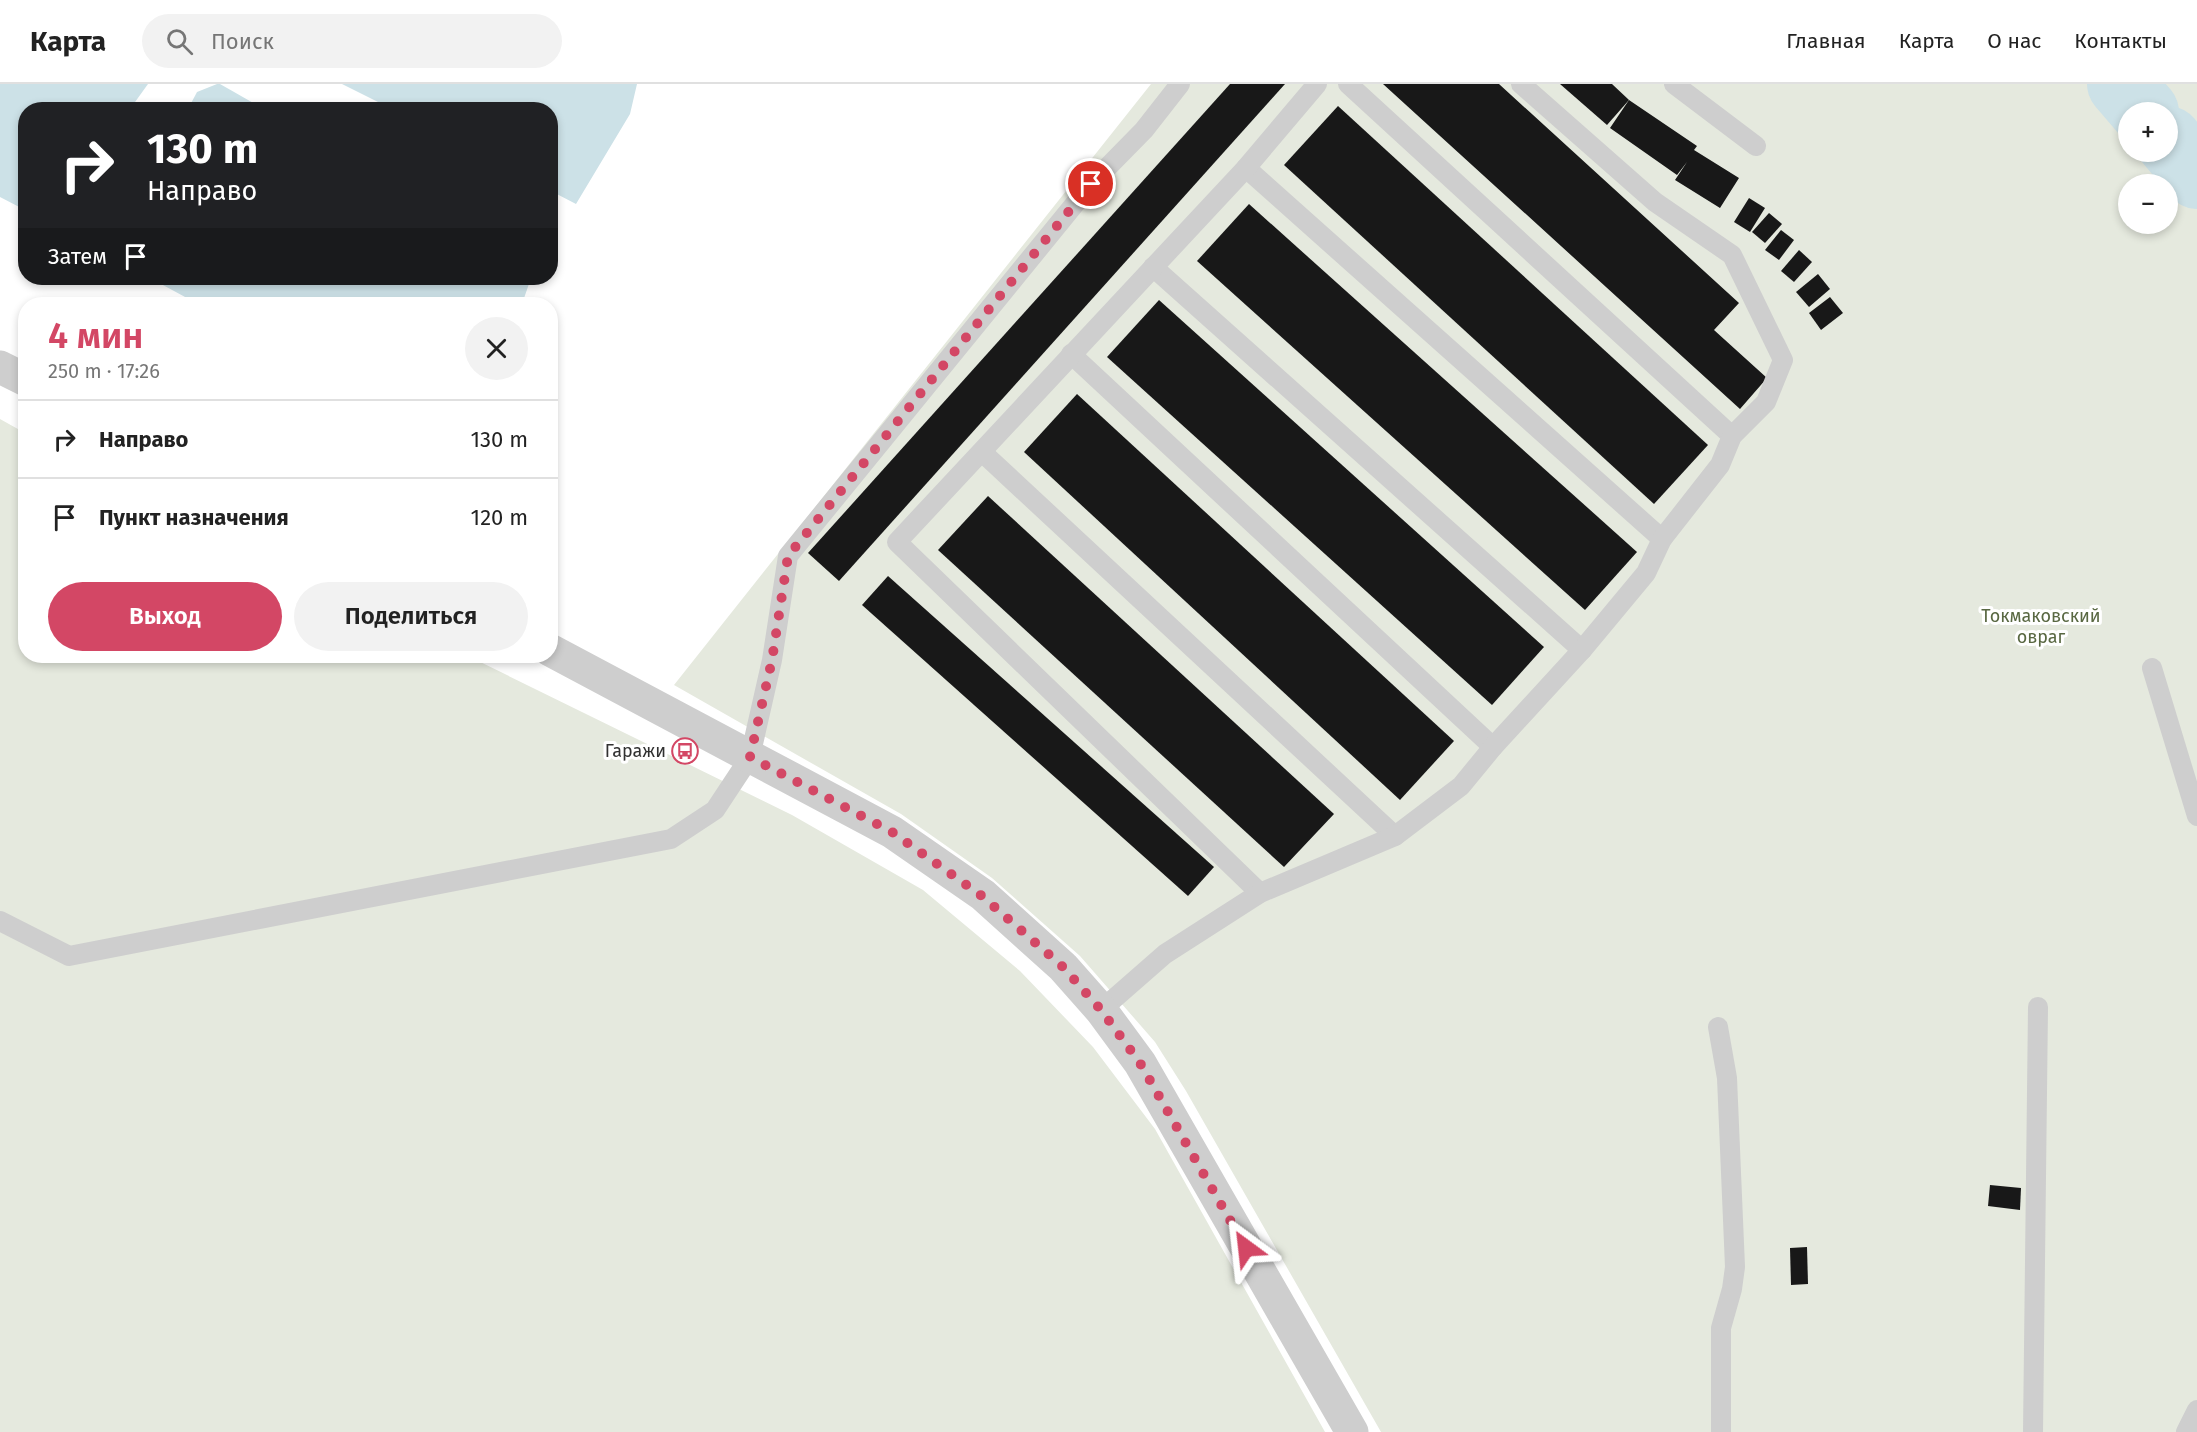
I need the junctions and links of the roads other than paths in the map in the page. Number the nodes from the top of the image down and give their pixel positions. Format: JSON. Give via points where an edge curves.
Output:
{"nodes":[{"id":1,"x":1180,"y":84,"type":"edge"},
{"id":2,"x":1317,"y":84,"type":"edge"},
{"id":3,"x":1348,"y":84,"type":"edge"},
{"id":4,"x":1521,"y":84,"type":"edge"},
{"id":5,"x":1674,"y":84,"type":"edge"},
{"id":6,"x":1756,"y":146,"type":"dead end"},
{"id":7,"x":1246,"y":168,"type":"junction"},
{"id":8,"x":1153,"y":267,"type":"junction"},
{"id":9,"x":1071,"y":354,"type":"junction"},
{"id":10,"x":0,"y":367,"type":"edge"},
{"id":11,"x":18,"y":376,"type":"edge"},
{"id":12,"x":1731,"y":436,"type":"junction"},
{"id":13,"x":982,"y":452,"type":"junction"},
{"id":14,"x":1662,"y":539,"type":"junction"},
{"id":15,"x":1582,"y":650,"type":"junction"},
{"id":16,"x":558,"y":654,"type":"edge"},
{"id":17,"x":2152,"y":668,"type":"dead end"},
{"id":18,"x":1493,"y":747,"type":"junction"},
{"id":19,"x":750,"y":757,"type":"junction"},
{"id":20,"x":2197,"y":816,"type":"edge"},
{"id":21,"x":1395,"y":836,"type":"junction"},
{"id":22,"x":1260,"y":893,"type":"junction"},
{"id":23,"x":0,"y":921,"type":"edge"},
{"id":24,"x":2038,"y":1007,"type":"dead end"},
{"id":25,"x":1101,"y":1010,"type":"junction"},
{"id":26,"x":1718,"y":1027,"type":"dead end"},
{"id":27,"x":2197,"y":1410,"type":"edge"},
{"id":28,"x":1352,"y":1432,"type":"edge"},
{"id":29,"x":1721,"y":1432,"type":"edge"},
{"id":30,"x":2033,"y":1432,"type":"edge"},
{"id":31,"x":2186,"y":1432,"type":"edge"}],
"edges":[{"from":1,"to":19,"type":"lane","via":[[1144,130],[1091,184],[788,556],[772,660]]},
{"from":2,"to":7,"type":"lane"},
{"from":3,"to":12,"type":"lane"},
{"from":4,"to":12,"type":"lane","via":[[1655,202],[1732,255],[1783,360],[1766,402]]},
{"from":5,"to":6,"type":"lane"},
{"from":7,"to":8,"type":"lane"},
{"from":7,"to":14,"type":"lane"},
{"from":8,"to":9,"type":"lane"},
{"from":8,"to":15,"type":"lane"},
{"from":9,"to":13,"type":"lane"},
{"from":9,"to":18,"type":"lane"},
{"from":10,"to":11,"type":"street"},
{"from":12,"to":14,"type":"lane","via":[[1720,465]]},
{"from":13,"to":21,"type":"lane"},
{"from":13,"to":22,"type":"lane","via":[[897,542]]},
{"from":14,"to":15,"type":"lane","via":[[1646,573]]},
{"from":15,"to":18,"type":"lane"},
{"from":16,"to":19,"type":"street"},
{"from":17,"to":20,"type":"lane"},
{"from":18,"to":21,"type":"lane","via":[[1461,786]]},
{"from":19,"to":23,"type":"lane","via":[[715,810],[671,839],[69,956]]},
{"from":19,"to":25,"type":"street","via":[[892,832],[982,896],[1063,967]]},
{"from":21,"to":22,"type":"lane"},
{"from":22,"to":25,"type":"lane","via":[[1165,954]]},
{"from":24,"to":30,"type":"lane"},
{"from":25,"to":28,"type":"street","via":[[1140,1063]]},
{"from":26,"to":29,"type":"lane","via":[[1727,1078],[1735,1267],[1721,1328]]},
{"from":27,"to":31,"type":"lane"}]}
